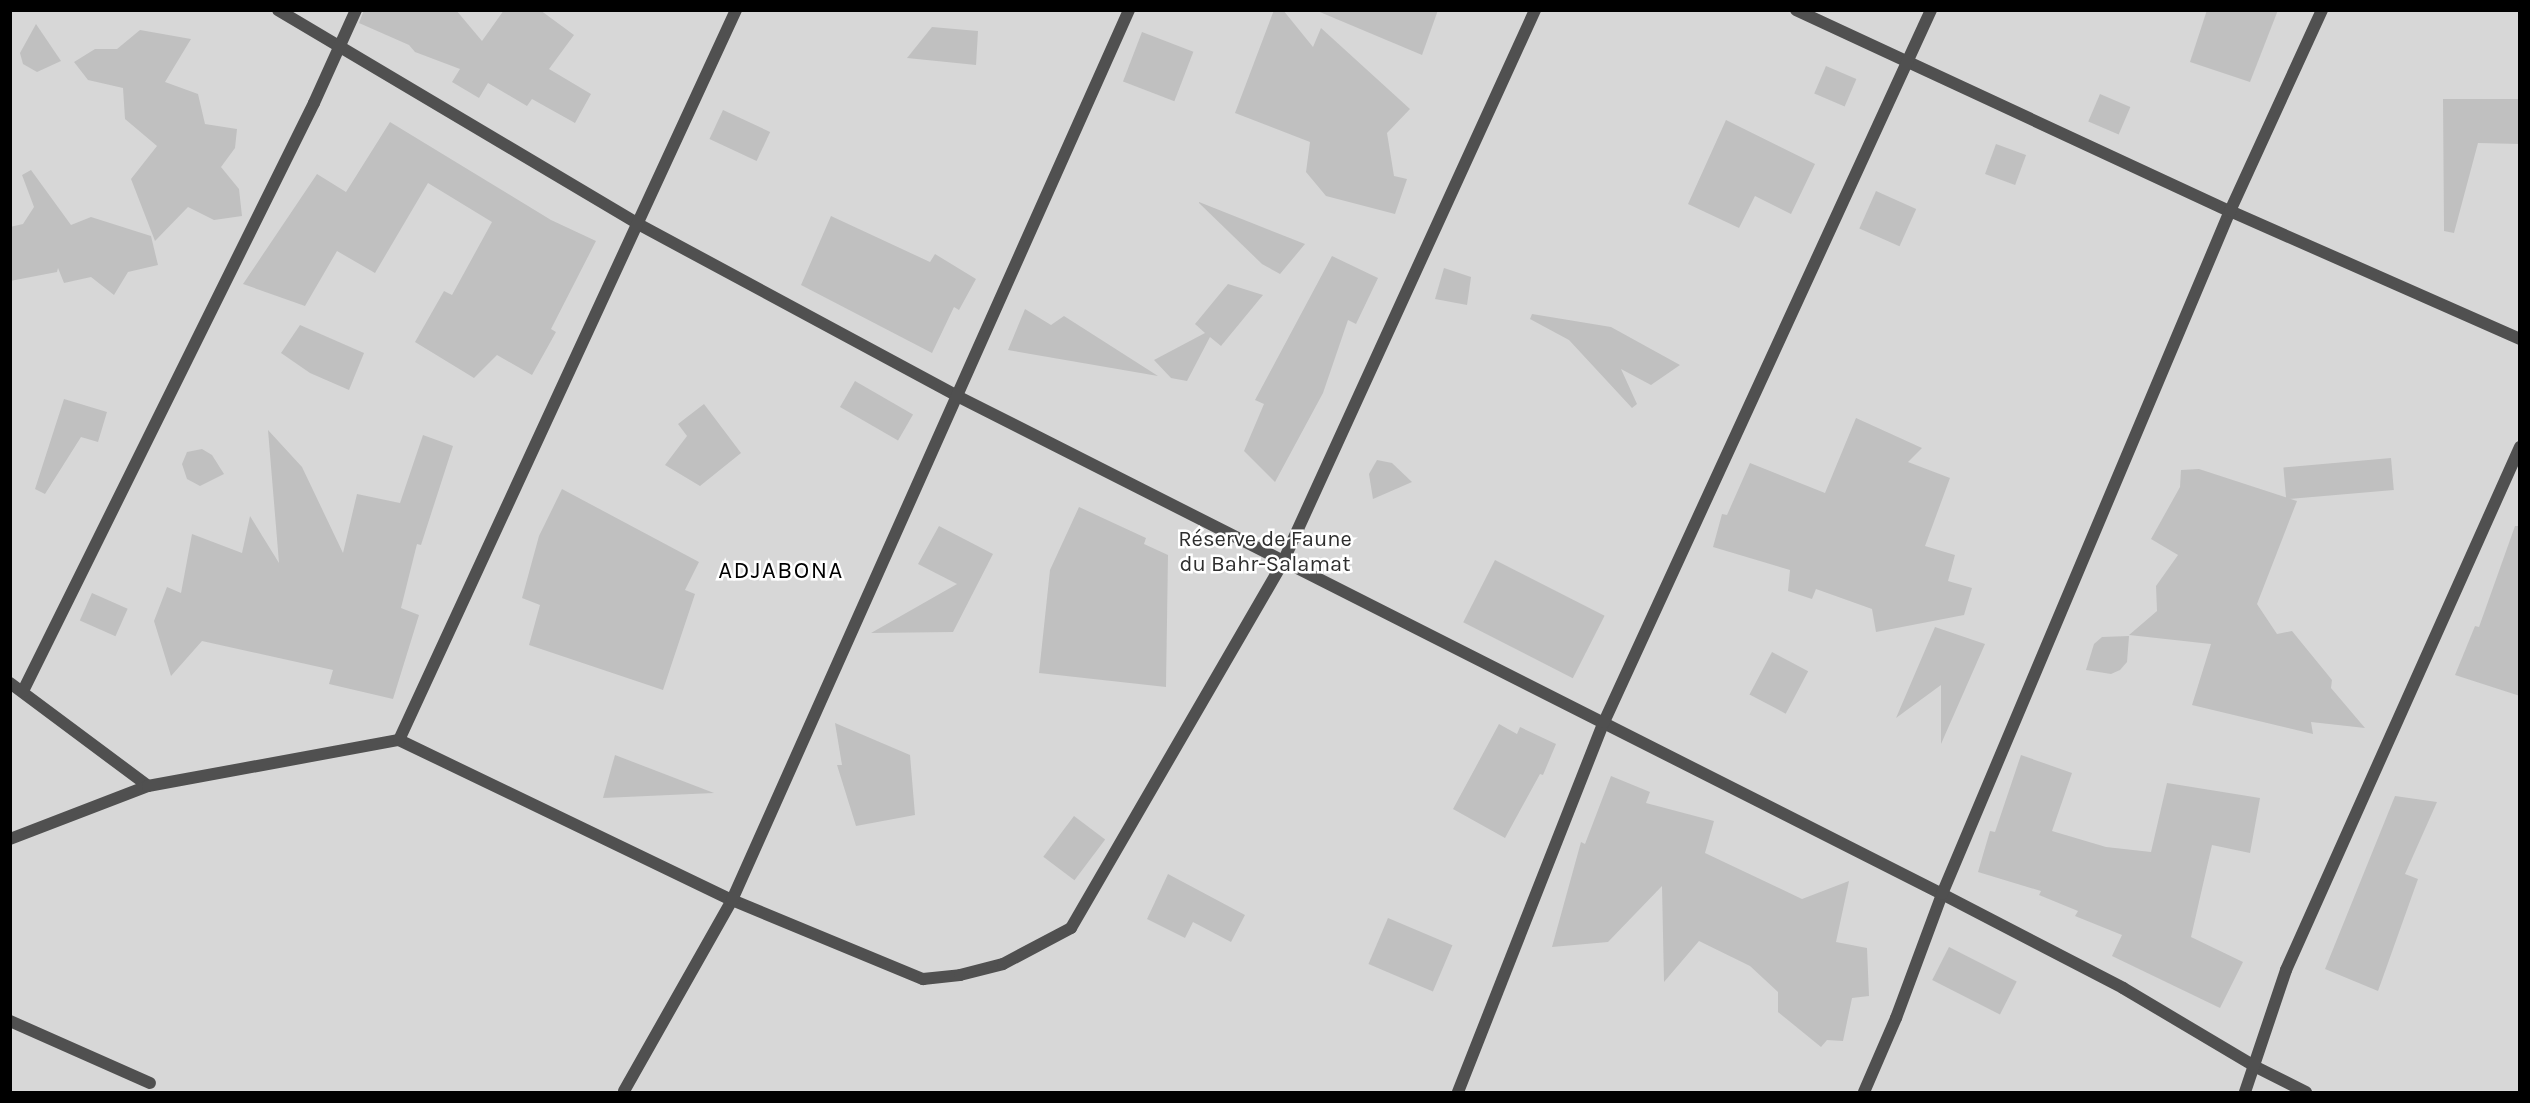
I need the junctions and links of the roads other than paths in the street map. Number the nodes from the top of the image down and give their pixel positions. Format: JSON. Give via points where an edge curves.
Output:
{"nodes":[{"id":1,"x":278,"y":10,"type":"edge"},
{"id":2,"x":356,"y":10,"type":"edge"},
{"id":3,"x":736,"y":10,"type":"edge"},
{"id":4,"x":1129,"y":10,"type":"edge"},
{"id":5,"x":1535,"y":10,"type":"edge"},
{"id":6,"x":1796,"y":10,"type":"edge"},
{"id":7,"x":1931,"y":10,"type":"edge"},
{"id":8,"x":2322,"y":10,"type":"edge"},
{"id":9,"x":339,"y":50,"type":"junction"},
{"id":10,"x":1907,"y":62,"type":"junction"},
{"id":11,"x":2230,"y":211,"type":"junction"},
{"id":12,"x":640,"y":225,"type":"junction"},
{"id":13,"x":2520,"y":339,"type":"edge"},
{"id":14,"x":957,"y":396,"type":"junction"},
{"id":15,"x":2520,"y":447,"type":"edge"},
{"id":16,"x":1282,"y":564,"type":"junction"},
{"id":17,"x":10,"y":682,"type":"edge"},
{"id":18,"x":23,"y":691,"type":"junction"},
{"id":19,"x":1604,"y":722,"type":"junction"},
{"id":20,"x":399,"y":740,"type":"junction"},
{"id":21,"x":148,"y":786,"type":"junction"},
{"id":22,"x":10,"y":839,"type":"edge"},
{"id":23,"x":1942,"y":894,"type":"junction"},
{"id":24,"x":732,"y":900,"type":"junction"},
{"id":25,"x":10,"y":1021,"type":"edge"},
{"id":26,"x":2256,"y":1067,"type":"junction"},
{"id":27,"x":150,"y":1083,"type":"dead end"},
{"id":28,"x":624,"y":1091,"type":"edge"},
{"id":29,"x":1458,"y":1092,"type":"edge"},
{"id":30,"x":1864,"y":1092,"type":"edge"},
{"id":31,"x":2245,"y":1092,"type":"edge"},
{"id":32,"x":2306,"y":1092,"type":"edge"}],
"edges":[{"from":1,"to":9,"type":"street"},
{"from":2,"to":9,"type":"street"},
{"from":3,"to":12,"type":"street"},
{"from":4,"to":14,"type":"street"},
{"from":5,"to":16,"type":"street"},
{"from":6,"to":10,"type":"street"},
{"from":7,"to":10,"type":"street"},
{"from":8,"to":11,"type":"street"},
{"from":9,"to":12,"type":"street"},
{"from":9,"to":18,"type":"street"},
{"from":10,"to":11,"type":"street"},
{"from":10,"to":19,"type":"street"},
{"from":11,"to":13,"type":"street"},
{"from":11,"to":23,"type":"street"},
{"from":12,"to":14,"type":"street"},
{"from":12,"to":20,"type":"street"},
{"from":14,"to":16,"type":"street"},
{"from":14,"to":24,"type":"street"},
{"from":15,"to":26,"type":"street","via":[[2286,970]]},
{"from":16,"to":19,"type":"street"},
{"from":16,"to":24,"type":"street","via":[[1071,928],[1003,964],[923,979]]},
{"from":17,"to":18,"type":"street"},
{"from":18,"to":21,"type":"street"},
{"from":19,"to":23,"type":"street"},
{"from":19,"to":29,"type":"street"},
{"from":20,"to":21,"type":"street"},
{"from":20,"to":24,"type":"street"},
{"from":21,"to":22,"type":"street"},
{"from":23,"to":26,"type":"street","via":[[2123,988]]},
{"from":23,"to":30,"type":"street"},
{"from":24,"to":28,"type":"street"},
{"from":25,"to":27,"type":"street"},
{"from":26,"to":31,"type":"street"},
{"from":26,"to":32,"type":"street"}]}
